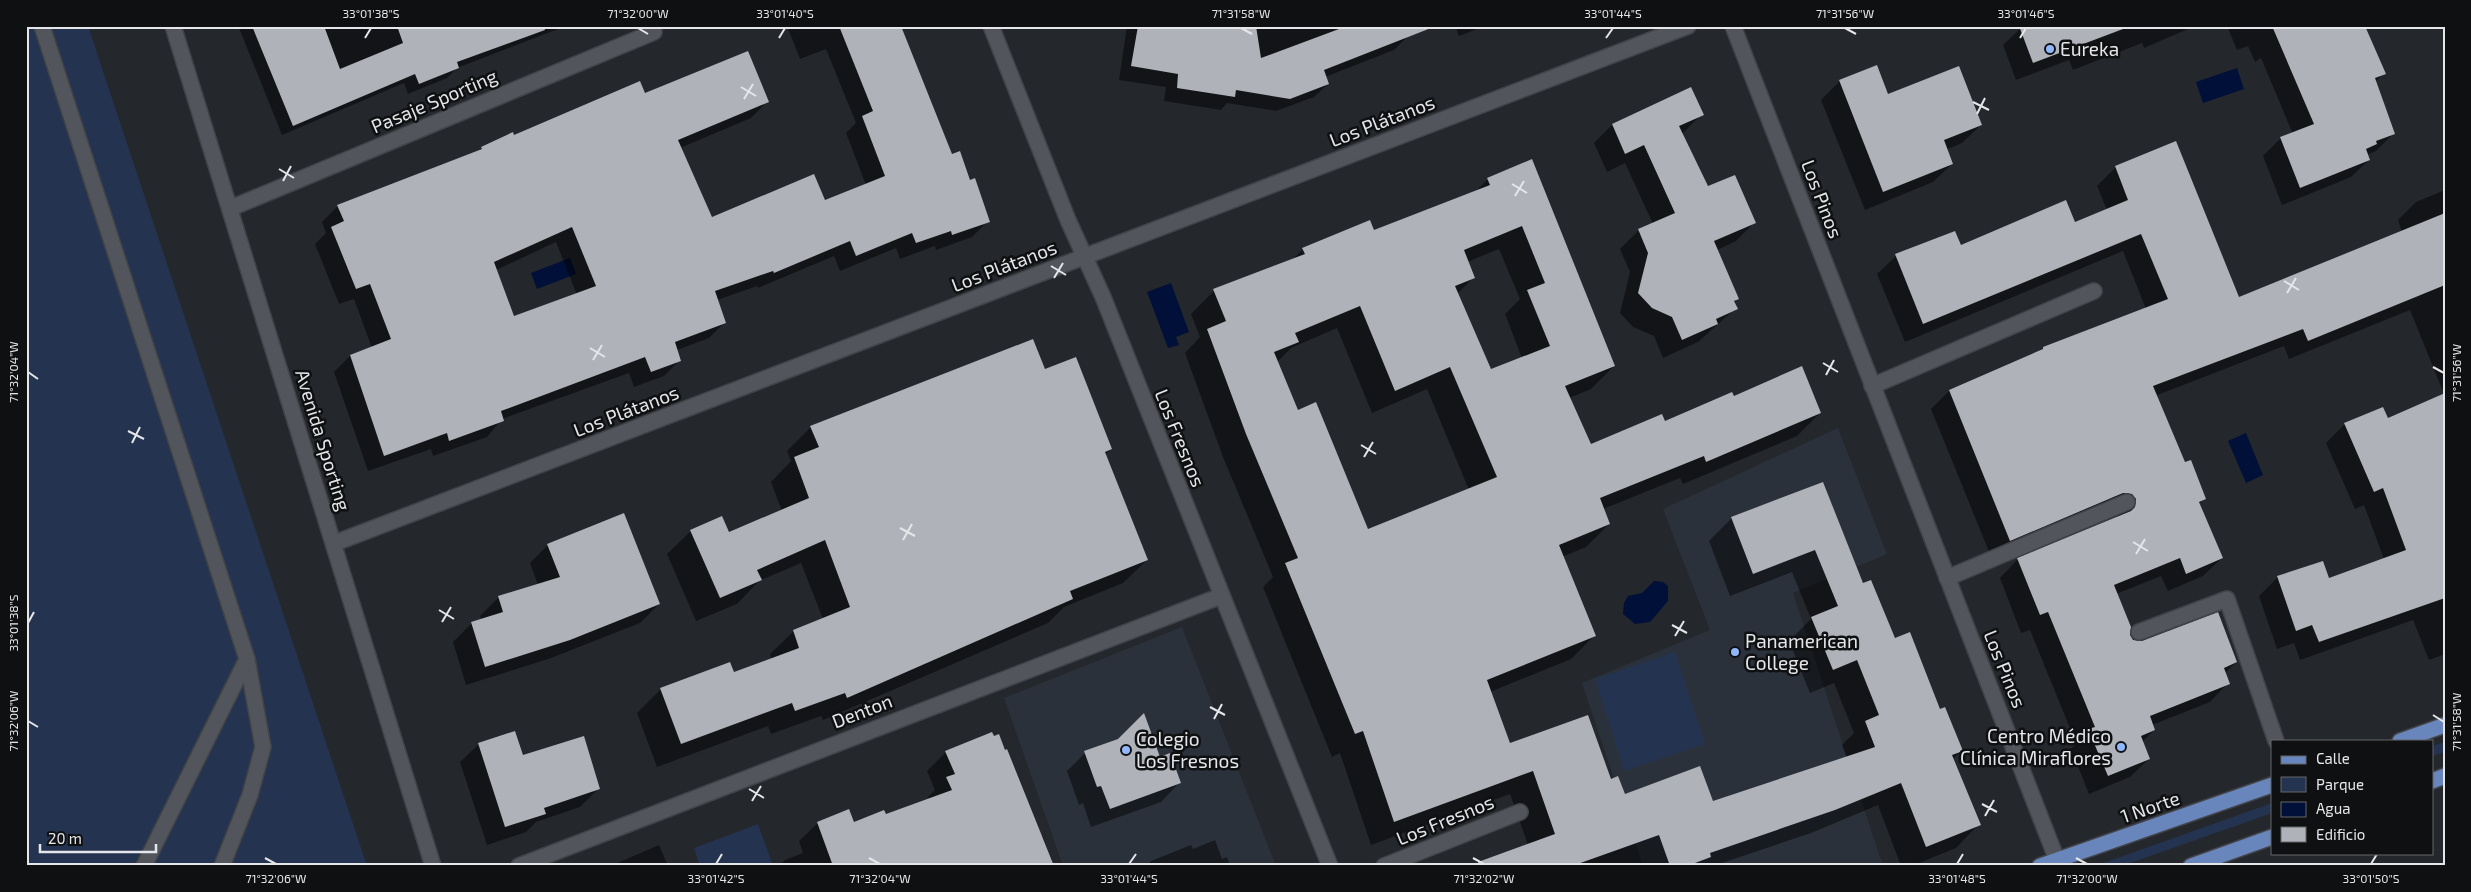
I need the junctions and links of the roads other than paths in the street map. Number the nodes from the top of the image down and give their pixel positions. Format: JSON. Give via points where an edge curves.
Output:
{"nodes":[{"id":1,"x":42,"y":26,"type":"edge"},
{"id":2,"x":173,"y":26,"type":"edge"},
{"id":3,"x":991,"y":26,"type":"edge"},
{"id":4,"x":1688,"y":26,"type":"edge"},
{"id":5,"x":1734,"y":26,"type":"edge"},
{"id":6,"x":654,"y":32,"type":"dead end"},
{"id":7,"x":231,"y":208,"type":"junction"},
{"id":8,"x":1086,"y":256,"type":"junction"},
{"id":9,"x":2094,"y":291,"type":"dead end"},
{"id":10,"x":1872,"y":386,"type":"junction"},
{"id":11,"x":2127,"y":502,"type":"dead end"},
{"id":12,"x":335,"y":543,"type":"junction"},
{"id":13,"x":1947,"y":578,"type":"junction"},
{"id":14,"x":1221,"y":596,"type":"junction"},
{"id":15,"x":2139,"y":632,"type":"dead end"},
{"id":16,"x":247,"y":659,"type":"junction"},
{"id":17,"x":2445,"y":725,"type":"edge"},
{"id":18,"x":2276,"y":740,"type":"edge"},
{"id":19,"x":2403,"y":740,"type":"edge"},
{"id":20,"x":2271,"y":786,"type":"edge"},
{"id":21,"x":1520,"y":812,"type":"dead end"},
{"id":22,"x":2271,"y":837,"type":"edge"},
{"id":23,"x":2057,"y":860,"type":"junction"},
{"id":24,"x":144,"y":866,"type":"edge"},
{"id":25,"x":222,"y":866,"type":"edge"},
{"id":26,"x":433,"y":866,"type":"edge"},
{"id":27,"x":519,"y":866,"type":"edge"},
{"id":28,"x":1330,"y":866,"type":"edge"},
{"id":29,"x":1384,"y":866,"type":"edge"},
{"id":30,"x":2040,"y":866,"type":"edge"},
{"id":31,"x":2191,"y":866,"type":"edge"}],
"edges":[{"from":1,"to":16,"type":"street"},
{"from":2,"to":7,"type":"street","name":"Avenida Sporting"},
{"from":3,"to":8,"type":"street","name":"Los Fresnos","via":[[1068,220]]},
{"from":4,"to":8,"type":"street","name":"Los Plátanos"},
{"from":5,"to":10,"type":"street","name":"Los Pinos"},
{"from":6,"to":7,"type":"street","name":"Pasaje Sporting"},
{"from":7,"to":12,"type":"street","name":"Avenida Sporting"},
{"from":8,"to":12,"type":"street","name":"Los Plátanos"},
{"from":8,"to":14,"type":"street","name":"Los Fresnos"},
{"from":9,"to":10,"type":"street"},
{"from":10,"to":13,"type":"street","name":"Los Pinos"},
{"from":11,"to":13,"type":"street"},
{"from":12,"to":26,"type":"street","name":"Avenida Sporting"},
{"from":13,"to":23,"type":"street","name":"Los Pinos"},
{"from":14,"to":27,"type":"street","name":"Denton"},
{"from":14,"to":28,"type":"street","name":"Los Fresnos"},
{"from":15,"to":18,"type":"street","via":[[2227,599]]},
{"from":16,"to":24,"type":"street"},
{"from":16,"to":25,"type":"street","via":[[263,747],[250,795]]},
{"from":17,"to":19,"type":"main road"},
{"from":20,"to":23,"type":"main road","name":"1 Norte"},
{"from":21,"to":29,"type":"street","name":"Los Fresnos"},
{"from":22,"to":31,"type":"main road"},
{"from":23,"to":30,"type":"main road","name":"1 Norte"}]}
